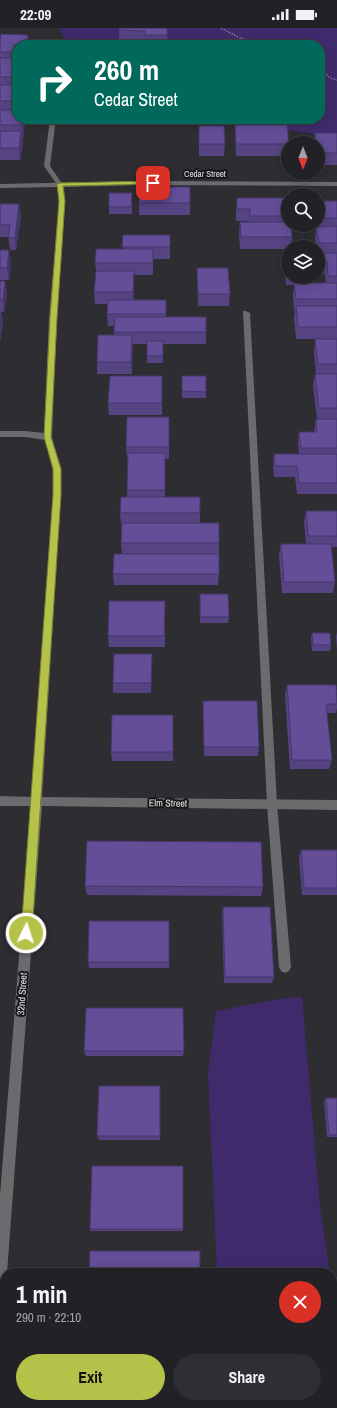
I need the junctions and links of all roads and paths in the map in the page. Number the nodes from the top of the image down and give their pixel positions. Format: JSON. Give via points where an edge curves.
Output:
{"nodes":[{"id":1,"x":221,"y":28,"type":"edge"},
{"id":2,"x":246,"y":40,"type":"edge"},
{"id":3,"x":325,"y":73,"type":"edge"},
{"id":4,"x":337,"y":80,"type":"edge"},
{"id":5,"x":52,"y":124,"type":"edge"},
{"id":6,"x":60,"y":184,"type":"junction"},
{"id":7,"x":337,"y":184,"type":"edge"},
{"id":8,"x":0,"y":186,"type":"edge"},
{"id":9,"x":246,"y":314,"type":"dead end"},
{"id":10,"x":0,"y":434,"type":"edge"},
{"id":11,"x":48,"y":437,"type":"junction"},
{"id":12,"x":0,"y":801,"type":"edge"},
{"id":13,"x":36,"y":801,"type":"junction"},
{"id":14,"x":272,"y":804,"type":"junction"},
{"id":15,"x":337,"y":805,"type":"edge"},
{"id":16,"x":285,"y":967,"type":"dead end"},
{"id":17,"x":1,"y":1268,"type":"edge"}],
"edges":[{"from":1,"to":2,"type":"path"},
{"from":3,"to":4,"type":"path"},
{"from":5,"to":6,"type":"street","via":[[48,166]]},
{"from":6,"to":7,"type":"street","name":"Cedar Street"},
{"from":6,"to":8,"type":"street","name":"Cedar Street"},
{"from":6,"to":11,"type":"street","name":"32nd Street","via":[[62,201],[53,318]]},
{"from":9,"to":14,"type":"street"},
{"from":10,"to":11,"type":"street"},
{"from":11,"to":13,"type":"street","name":"32nd Street","via":[[57,469],[57,495]]},
{"from":12,"to":13,"type":"street","name":"Elm Street"},
{"from":13,"to":14,"type":"street","name":"Elm Street"},
{"from":13,"to":17,"type":"street","name":"32nd Street"},
{"from":14,"to":15,"type":"street","name":"Elm Street"},
{"from":14,"to":16,"type":"street"}]}
